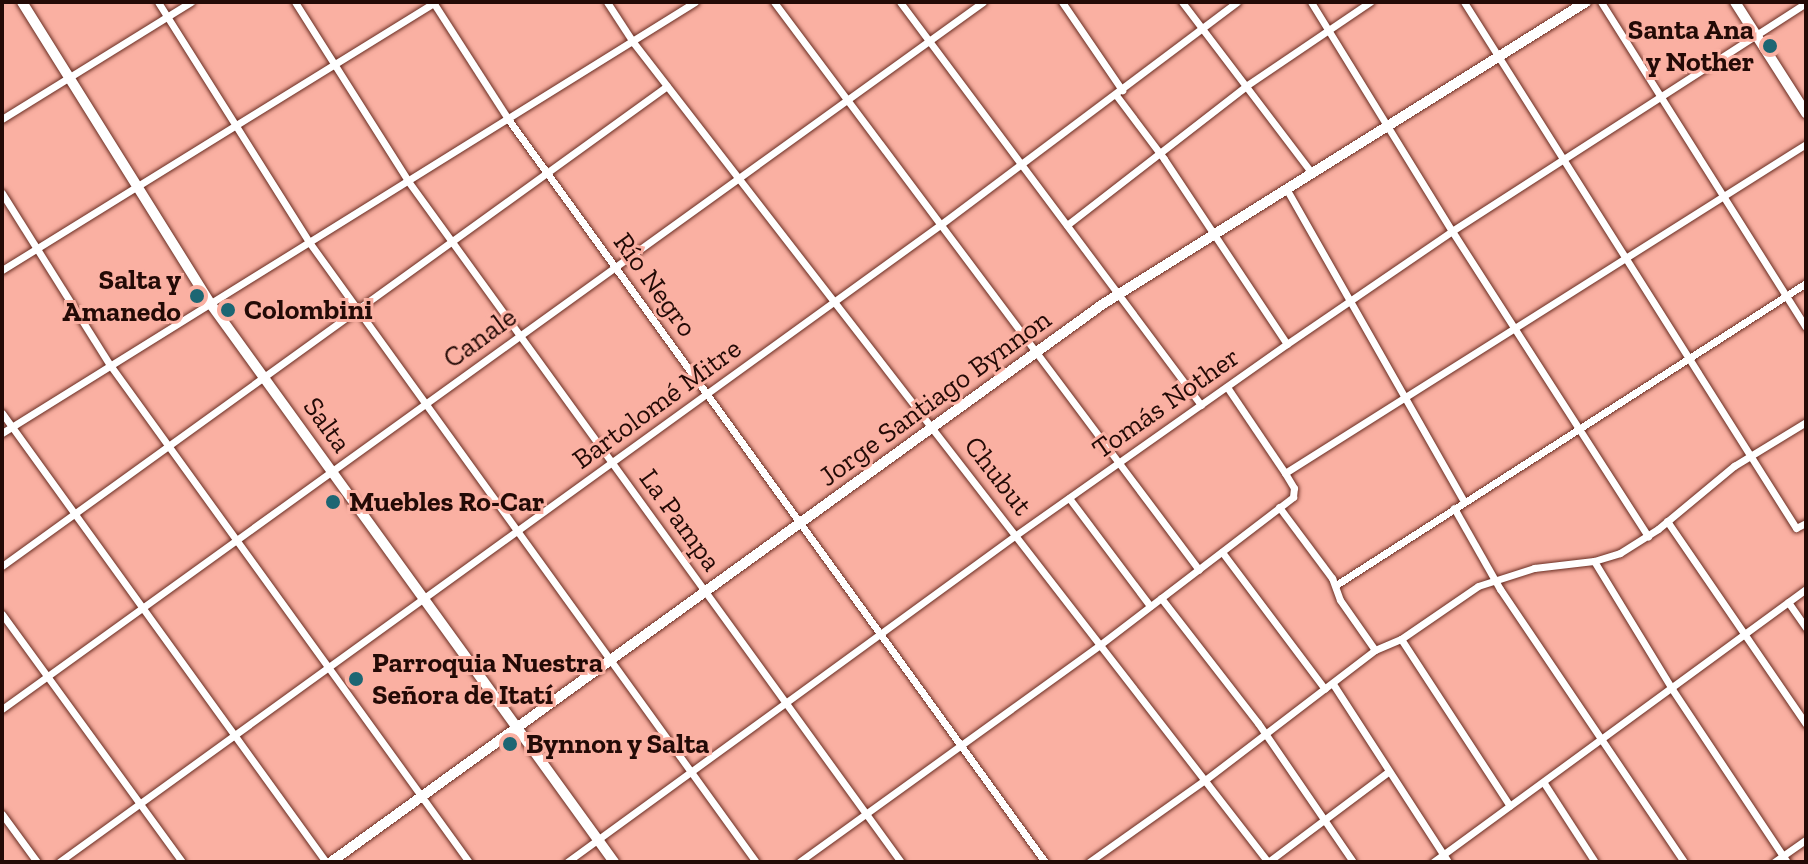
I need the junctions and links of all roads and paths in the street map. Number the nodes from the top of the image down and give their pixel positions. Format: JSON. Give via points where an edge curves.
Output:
{"nodes":[{"id":1,"x":22,"y":2,"type":"edge"},
{"id":2,"x":158,"y":2,"type":"edge"},
{"id":3,"x":191,"y":2,"type":"edge"},
{"id":4,"x":295,"y":2,"type":"edge"},
{"id":5,"x":434,"y":2,"type":"edge"},
{"id":6,"x":607,"y":2,"type":"edge"},
{"id":7,"x":695,"y":2,"type":"edge"},
{"id":8,"x":774,"y":2,"type":"edge"},
{"id":9,"x":900,"y":2,"type":"edge"},
{"id":10,"x":983,"y":2,"type":"edge"},
{"id":11,"x":1062,"y":2,"type":"edge"},
{"id":12,"x":1182,"y":2,"type":"edge"},
{"id":13,"x":1237,"y":2,"type":"edge"},
{"id":14,"x":1311,"y":2,"type":"edge"},
{"id":15,"x":1370,"y":2,"type":"edge"},
{"id":16,"x":1464,"y":2,"type":"edge"},
{"id":17,"x":1586,"y":2,"type":"edge"},
{"id":18,"x":1601,"y":2,"type":"edge"},
{"id":19,"x":1735,"y":2,"type":"edge"},
{"id":20,"x":1806,"y":3,"type":"edge"},
{"id":21,"x":167,"y":17,"type":"junction"},
{"id":22,"x":1201,"y":29,"type":"junction"},
{"id":23,"x":1328,"y":29,"type":"junction"},
{"id":24,"x":1756,"y":35,"type":"junction"},
{"id":25,"x":928,"y":41,"type":"junction"},
{"id":26,"x":633,"y":42,"type":"junction"},
{"id":27,"x":1498,"y":58,"type":"junction"},
{"id":28,"x":334,"y":64,"type":"junction"},
{"id":29,"x":70,"y":79,"type":"junction"},
{"id":30,"x":667,"y":86,"type":"junction"},
{"id":31,"x":1246,"y":86,"type":"junction"},
{"id":32,"x":1119,"y":92,"type":"junction"},
{"id":33,"x":1660,"y":96,"type":"junction"},
{"id":34,"x":844,"y":99,"type":"junction"},
{"id":35,"x":1806,"y":113,"type":"edge"},
{"id":36,"x":2,"y":119,"type":"edge"},
{"id":37,"x":508,"y":119,"type":"junction"},
{"id":38,"x":236,"y":125,"type":"junction"},
{"id":39,"x":1388,"y":127,"type":"junction"},
{"id":40,"x":1806,"y":144,"type":"edge"},
{"id":41,"x":1160,"y":155,"type":"junction"},
{"id":42,"x":1563,"y":158,"type":"junction"},
{"id":43,"x":1022,"y":165,"type":"junction"},
{"id":44,"x":547,"y":171,"type":"junction"},
{"id":45,"x":1312,"y":173,"type":"junction"},
{"id":46,"x":739,"y":178,"type":"junction"},
{"id":47,"x":408,"y":181,"type":"junction"},
{"id":48,"x":137,"y":187,"type":"junction"},
{"id":49,"x":1287,"y":190,"type":"junction"},
{"id":50,"x":2,"y":193,"type":"edge"},
{"id":51,"x":1723,"y":195,"type":"junction"},
{"id":52,"x":940,"y":225,"type":"junction"},
{"id":53,"x":1067,"y":225,"type":"junction"},
{"id":54,"x":1452,"y":231,"type":"junction"},
{"id":55,"x":1215,"y":235,"type":"junction"},
{"id":56,"x":452,"y":241,"type":"junction"},
{"id":57,"x":309,"y":242,"type":"junction"},
{"id":58,"x":37,"y":249,"type":"junction"},
{"id":59,"x":1625,"y":257,"type":"junction"},
{"id":60,"x":615,"y":267,"type":"junction"},
{"id":61,"x":2,"y":270,"type":"edge"},
{"id":62,"x":1806,"y":283,"type":"edge"},
{"id":63,"x":1119,"y":294,"type":"junction"},
{"id":64,"x":1786,"y":295,"type":"junction"},
{"id":65,"x":835,"y":302,"type":"junction"},
{"id":66,"x":1349,"y":302,"type":"junction"},
{"id":67,"x":210,"y":303,"type":"junction"},
{"id":68,"x":358,"y":309,"type":"junction"},
{"id":69,"x":1806,"y":327,"type":"edge"},
{"id":70,"x":1513,"y":328,"type":"junction"},
{"id":71,"x":521,"y":335,"type":"junction"},
{"id":72,"x":1287,"y":344,"type":"junction"},
{"id":73,"x":1035,"y":354,"type":"junction"},
{"id":74,"x":1687,"y":357,"type":"junction"},
{"id":75,"x":110,"y":365,"type":"junction"},
{"id":76,"x":263,"y":377,"type":"junction"},
{"id":77,"x":1227,"y":387,"type":"junction"},
{"id":78,"x":708,"y":394,"type":"junction"},
{"id":79,"x":1404,"y":398,"type":"junction"},
{"id":80,"x":426,"y":403,"type":"junction"},
{"id":81,"x":1201,"y":405,"type":"junction"},
{"id":82,"x":2,"y":413,"type":"edge"},
{"id":83,"x":1806,"y":422,"type":"edge"},
{"id":84,"x":11,"y":428,"type":"junction"},
{"id":85,"x":1577,"y":428,"type":"junction"},
{"id":86,"x":933,"y":429,"type":"junction"},
{"id":87,"x":2,"y":433,"type":"edge"},
{"id":88,"x":168,"y":445,"type":"junction"},
{"id":89,"x":1751,"y":454,"type":"junction"},
{"id":90,"x":1118,"y":463,"type":"junction"},
{"id":91,"x":613,"y":464,"type":"junction"},
{"id":92,"x":331,"y":472,"type":"junction"},
{"id":93,"x":1285,"y":473,"type":"junction"},
{"id":94,"x":1069,"y":498,"type":"junction"},
{"id":95,"x":1463,"y":500,"type":"junction"},
{"id":96,"x":1279,"y":507,"type":"junction"},
{"id":97,"x":1454,"y":508,"type":"junction"},
{"id":98,"x":73,"y":514,"type":"junction"},
{"id":99,"x":1667,"y":521,"type":"junction"},
{"id":100,"x":1806,"y":523,"type":"edge"},
{"id":101,"x":801,"y":526,"type":"junction"},
{"id":102,"x":519,"y":531,"type":"junction"},
{"id":103,"x":1016,"y":535,"type":"junction"},
{"id":104,"x":1648,"y":536,"type":"junction"},
{"id":105,"x":236,"y":540,"type":"junction"},
{"id":106,"x":1222,"y":552,"type":"junction"},
{"id":107,"x":1594,"y":561,"type":"junction"},
{"id":108,"x":2,"y":566,"type":"edge"},
{"id":109,"x":1199,"y":570,"type":"junction"},
{"id":110,"x":1496,"y":578,"type":"junction"},
{"id":111,"x":1336,"y":585,"type":"junction"},
{"id":112,"x":1806,"y":589,"type":"edge"},
{"id":113,"x":706,"y":593,"type":"junction"},
{"id":114,"x":1161,"y":598,"type":"junction"},
{"id":115,"x":423,"y":599,"type":"junction"},
{"id":116,"x":1788,"y":602,"type":"junction"},
{"id":117,"x":1150,"y":606,"type":"junction"},
{"id":118,"x":141,"y":608,"type":"junction"},
{"id":119,"x":2,"y":614,"type":"edge"},
{"id":120,"x":1806,"y":628,"type":"edge"},
{"id":121,"x":1743,"y":634,"type":"junction"},
{"id":122,"x":880,"y":635,"type":"junction"},
{"id":123,"x":1401,"y":639,"type":"junction"},
{"id":124,"x":1101,"y":644,"type":"junction"},
{"id":125,"x":1375,"y":650,"type":"junction"},
{"id":126,"x":611,"y":661,"type":"junction"},
{"id":127,"x":327,"y":669,"type":"junction"},
{"id":128,"x":46,"y":677,"type":"junction"},
{"id":129,"x":1329,"y":687,"type":"junction"},
{"id":130,"x":1672,"y":689,"type":"junction"},
{"id":131,"x":785,"y":703,"type":"junction"},
{"id":132,"x":2,"y":709,"type":"edge"},
{"id":133,"x":1806,"y":724,"type":"edge"},
{"id":134,"x":518,"y":729,"type":"junction"},
{"id":135,"x":1265,"y":733,"type":"junction"},
{"id":136,"x":235,"y":737,"type":"junction"},
{"id":137,"x":1602,"y":739,"type":"junction"},
{"id":138,"x":959,"y":746,"type":"junction"},
{"id":139,"x":1389,"y":771,"type":"junction"},
{"id":140,"x":692,"y":772,"type":"junction"},
{"id":141,"x":1205,"y":780,"type":"junction"},
{"id":142,"x":1544,"y":783,"type":"junction"},
{"id":143,"x":423,"y":797,"type":"junction"},
{"id":144,"x":140,"y":804,"type":"junction"},
{"id":145,"x":1510,"y":806,"type":"junction"},
{"id":146,"x":866,"y":813,"type":"junction"},
{"id":147,"x":2,"y":814,"type":"edge"},
{"id":148,"x":1325,"y":819,"type":"junction"},
{"id":149,"x":598,"y":840,"type":"junction"},
{"id":150,"x":1806,"y":840,"type":"edge"},
{"id":151,"x":1445,"y":858,"type":"edge"},
{"id":152,"x":1785,"y":859,"type":"edge"},
{"id":153,"x":37,"y":862,"type":"edge"},
{"id":154,"x":59,"y":862,"type":"edge"},
{"id":155,"x":182,"y":862,"type":"edge"},
{"id":156,"x":329,"y":862,"type":"edge"},
{"id":157,"x":469,"y":862,"type":"edge"},
{"id":158,"x":567,"y":862,"type":"edge"},
{"id":159,"x":614,"y":862,"type":"edge"},
{"id":160,"x":756,"y":862,"type":"edge"},
{"id":161,"x":799,"y":862,"type":"edge"},
{"id":162,"x":901,"y":862,"type":"edge"},
{"id":163,"x":1045,"y":862,"type":"edge"},
{"id":164,"x":1089,"y":862,"type":"edge"},
{"id":165,"x":1268,"y":862,"type":"edge"},
{"id":166,"x":1353,"y":862,"type":"edge"},
{"id":167,"x":1433,"y":862,"type":"edge"},
{"id":168,"x":1595,"y":862,"type":"edge"},
{"id":169,"x":1684,"y":862,"type":"edge"},
{"id":170,"x":1774,"y":862,"type":"edge"}],
"edges":[{"from":1,"to":29,"type":"street","name":"Salta"},
{"from":2,"to":21,"type":"street"},
{"from":3,"to":21,"type":"street"},
{"from":4,"to":28,"type":"street","name":"La Pampa"},
{"from":5,"to":28,"type":"street"},
{"from":5,"to":37,"type":"street","name":"Río Negro"},
{"from":6,"to":26,"type":"street","name":"Chubut"},
{"from":7,"to":26,"type":"street"},
{"from":8,"to":34,"type":"street"},
{"from":9,"to":25,"type":"street"},
{"from":10,"to":25,"type":"street","name":"Canale"},
{"from":11,"to":32,"type":"street"},
{"from":12,"to":22,"type":"street"},
{"from":13,"to":22,"type":"street","name":"Bartolomé Mitre"},
{"from":14,"to":23,"type":"street"},
{"from":15,"to":23,"type":"street"},
{"from":16,"to":27,"type":"street"},
{"from":17,"to":27,"type":"street","name":"Jorge Santiago Bynnon"},
{"from":18,"to":33,"type":"street"},
{"from":19,"to":24,"type":"street"},
{"from":20,"to":24,"type":"street","name":"Tomás Nother"},
{"from":21,"to":29,"type":"street"},
{"from":21,"to":38,"type":"street"},
{"from":22,"to":31,"type":"street"},
{"from":22,"to":32,"type":"street","name":"Bartolomé Mitre"},
{"from":23,"to":31,"type":"street"},
{"from":23,"to":39,"type":"street"},
{"from":24,"to":33,"type":"street","name":"Tomás Nother"},
{"from":24,"to":35,"type":"street"},
{"from":25,"to":34,"type":"street","name":"Canale"},
{"from":25,"to":43,"type":"street"},
{"from":26,"to":30,"type":"street","name":"Chubut"},
{"from":26,"to":37,"type":"street"},
{"from":27,"to":39,"type":"street","name":"Jorge Santiago Bynnon"},
{"from":27,"to":42,"type":"street"},
{"from":28,"to":38,"type":"street"},
{"from":28,"to":47,"type":"street","name":"La Pampa"},
{"from":29,"to":36,"type":"street"},
{"from":29,"to":48,"type":"street","name":"Salta"},
{"from":30,"to":44,"type":"street"},
{"from":30,"to":46,"type":"street","name":"Chubut"},
{"from":31,"to":41,"type":"street"},
{"from":31,"to":45,"type":"street"},
{"from":32,"to":41,"type":"street"},
{"from":32,"to":43,"type":"street","name":"Bartolomé Mitre"},
{"from":33,"to":42,"type":"street","name":"Tomás Nother"},
{"from":33,"to":51,"type":"street"},
{"from":34,"to":46,"type":"street","name":"Canale"},
{"from":34,"to":52,"type":"street"},
{"from":37,"to":44,"type":"street","name":"Río Negro"},
{"from":37,"to":47,"type":"street"},
{"from":38,"to":48,"type":"street"},
{"from":38,"to":57,"type":"street"},
{"from":39,"to":45,"type":"street","name":"Jorge Santiago Bynnon"},
{"from":39,"to":54,"type":"street"},
{"from":40,"to":51,"type":"street"},
{"from":41,"to":53,"type":"street"},
{"from":41,"to":55,"type":"street"},
{"from":42,"to":54,"type":"street","name":"Tomás Nother"},
{"from":42,"to":59,"type":"street"},
{"from":43,"to":52,"type":"street","name":"Bartolomé Mitre"},
{"from":43,"to":53,"type":"street"},
{"from":44,"to":56,"type":"street"},
{"from":44,"to":60,"type":"street","name":"Río Negro"},
{"from":45,"to":49,"type":"street","name":"Jorge Santiago Bynnon"},
{"from":46,"to":60,"type":"street","name":"Canale"},
{"from":46,"to":65,"type":"street","name":"Chubut"},
{"from":47,"to":56,"type":"street","name":"La Pampa"},
{"from":47,"to":57,"type":"street"},
{"from":48,"to":58,"type":"street"},
{"from":48,"to":67,"type":"street","name":"Salta"},
{"from":49,"to":55,"type":"street","name":"Jorge Santiago Bynnon"},
{"from":49,"to":66,"type":"street"},
{"from":50,"to":58,"type":"street"},
{"from":51,"to":59,"type":"street"},
{"from":51,"to":64,"type":"street"},
{"from":52,"to":65,"type":"street","name":"Bartolomé Mitre"},
{"from":52,"to":73,"type":"street"},
{"from":53,"to":63,"type":"street"},
{"from":54,"to":66,"type":"street","name":"Tomás Nother"},
{"from":54,"to":70,"type":"street"},
{"from":55,"to":63,"type":"street","name":"Jorge Santiago Bynnon"},
{"from":55,"to":72,"type":"street"},
{"from":56,"to":68,"type":"street"},
{"from":56,"to":71,"type":"street","name":"La Pampa"},
{"from":57,"to":67,"type":"street"},
{"from":57,"to":68,"type":"street"},
{"from":58,"to":61,"type":"street"},
{"from":58,"to":75,"type":"street"},
{"from":59,"to":70,"type":"street"},
{"from":59,"to":74,"type":"street"},
{"from":60,"to":71,"type":"street","name":"Canale"},
{"from":60,"to":78,"type":"street","name":"Río Negro"},
{"from":62,"to":64,"type":"street"},
{"from":63,"to":73,"type":"street","name":"Jorge Santiago Bynnon"},
{"from":63,"to":81,"type":"street"},
{"from":64,"to":69,"type":"street"},
{"from":64,"to":74,"type":"street"},
{"from":65,"to":78,"type":"street","name":"Bartolomé Mitre"},
{"from":65,"to":86,"type":"street","name":"Chubut"},
{"from":66,"to":72,"type":"street","name":"Tomás Nother"},
{"from":66,"to":79,"type":"street"},
{"from":67,"to":75,"type":"street"},
{"from":67,"to":76,"type":"street","name":"Salta"},
{"from":68,"to":76,"type":"street"},
{"from":68,"to":80,"type":"street"},
{"from":70,"to":79,"type":"street"},
{"from":70,"to":85,"type":"street"},
{"from":71,"to":80,"type":"street","name":"Canale"},
{"from":71,"to":91,"type":"street","name":"La Pampa"},
{"from":72,"to":77,"type":"street","name":"Tomás Nother"},
{"from":73,"to":86,"type":"street","name":"Jorge Santiago Bynnon"},
{"from":73,"to":90,"type":"street"},
{"from":74,"to":85,"type":"street"},
{"from":74,"to":89,"type":"street"},
{"from":75,"to":84,"type":"street"},
{"from":75,"to":88,"type":"street"},
{"from":76,"to":88,"type":"street"},
{"from":76,"to":92,"type":"street","name":"Salta"},
{"from":77,"to":81,"type":"street","name":"Tomás Nother"},
{"from":77,"to":93,"type":"street"},
{"from":78,"to":91,"type":"street","name":"Bartolomé Mitre"},
{"from":78,"to":101,"type":"street","name":"Río Negro"},
{"from":79,"to":93,"type":"street"},
{"from":79,"to":95,"type":"street"},
{"from":80,"to":92,"type":"street","name":"Canale"},
{"from":80,"to":102,"type":"street"},
{"from":81,"to":90,"type":"street","name":"Tomás Nother"},
{"from":82,"to":84,"type":"street"},
{"from":83,"to":89,"type":"street"},
{"from":84,"to":87,"type":"street"},
{"from":84,"to":98,"type":"street"},
{"from":85,"to":95,"type":"street"},
{"from":85,"to":104,"type":"street"},
{"from":86,"to":101,"type":"street","name":"Jorge Santiago Bynnon"},
{"from":86,"to":103,"type":"street","name":"Chubut"},
{"from":88,"to":98,"type":"street"},
{"from":88,"to":105,"type":"street"},
{"from":89,"to":99,"type":"street"},
{"from":89,"to":100,"type":"street","via":[[1796,528]]},
{"from":90,"to":94,"type":"street","name":"Tomás Nother"},
{"from":90,"to":109,"type":"street"},
{"from":91,"to":102,"type":"street","name":"Bartolomé Mitre"},
{"from":91,"to":113,"type":"street","name":"La Pampa"},
{"from":92,"to":105,"type":"street","name":"Canale"},
{"from":92,"to":115,"type":"street","name":"Salta"},
{"from":93,"to":96,"type":"street","via":[[1295,492]]},
{"from":94,"to":103,"type":"street","name":"Tomás Nother"},
{"from":94,"to":117,"type":"street"},
{"from":95,"to":97,"type":"street"},
{"from":96,"to":106,"type":"street"},
{"from":96,"to":111,"type":"street"},
{"from":97,"to":110,"type":"street"},
{"from":97,"to":111,"type":"street"},
{"from":98,"to":108,"type":"street"},
{"from":98,"to":118,"type":"street"},
{"from":99,"to":104,"type":"street"},
{"from":99,"to":121,"type":"street"},
{"from":101,"to":113,"type":"street","name":"Jorge Santiago Bynnon"},
{"from":101,"to":122,"type":"street","name":"Río Negro"},
{"from":102,"to":115,"type":"street","name":"Bartolomé Mitre"},
{"from":102,"to":126,"type":"street"},
{"from":103,"to":122,"type":"street","name":"Tomás Nother"},
{"from":103,"to":124,"type":"street","name":"Chubut"},
{"from":104,"to":107,"type":"street"},
{"from":105,"to":118,"type":"street","name":"Canale"},
{"from":105,"to":127,"type":"street"},
{"from":106,"to":109,"type":"street"},
{"from":106,"to":129,"type":"street"},
{"from":107,"to":110,"type":"street"},
{"from":107,"to":130,"type":"street"},
{"from":109,"to":114,"type":"street"},
{"from":110,"to":123,"type":"street"},
{"from":110,"to":137,"type":"street"},
{"from":111,"to":125,"type":"street","via":[[1340,600]]},
{"from":112,"to":116,"type":"street"},
{"from":113,"to":126,"type":"street","name":"Jorge Santiago Bynnon"},
{"from":113,"to":131,"type":"street","name":"La Pampa"},
{"from":114,"to":117,"type":"street"},
{"from":114,"to":135,"type":"street"},
{"from":115,"to":127,"type":"street","name":"Bartolomé Mitre"},
{"from":115,"to":134,"type":"street","name":"Salta"},
{"from":116,"to":120,"type":"street"},
{"from":116,"to":121,"type":"street"},
{"from":117,"to":124,"type":"street"},
{"from":118,"to":128,"type":"street","name":"Canale"},
{"from":118,"to":136,"type":"street"},
{"from":119,"to":128,"type":"street"},
{"from":121,"to":130,"type":"street"},
{"from":121,"to":133,"type":"street"},
{"from":122,"to":131,"type":"street","name":"Tomás Nother"},
{"from":122,"to":138,"type":"street","name":"Río Negro"},
{"from":123,"to":125,"type":"street"},
{"from":123,"to":145,"type":"street"},
{"from":124,"to":138,"type":"street"},
{"from":124,"to":141,"type":"street","name":"Chubut"},
{"from":125,"to":129,"type":"street"},
{"from":126,"to":134,"type":"street","name":"Jorge Santiago Bynnon"},
{"from":126,"to":140,"type":"street"},
{"from":127,"to":136,"type":"street","name":"Bartolomé Mitre"},
{"from":127,"to":143,"type":"street"},
{"from":128,"to":132,"type":"street","name":"Canale"},
{"from":128,"to":144,"type":"street"},
{"from":129,"to":135,"type":"street"},
{"from":129,"to":139,"type":"street"},
{"from":130,"to":137,"type":"street"},
{"from":130,"to":152,"type":"street"},
{"from":131,"to":140,"type":"street","name":"Tomás Nother"},
{"from":131,"to":146,"type":"street","name":"La Pampa"},
{"from":134,"to":143,"type":"street","name":"Jorge Santiago Bynnon"},
{"from":134,"to":149,"type":"street","name":"Salta"},
{"from":135,"to":141,"type":"street"},
{"from":135,"to":148,"type":"street"},
{"from":136,"to":144,"type":"street","name":"Bartolomé Mitre"},
{"from":136,"to":156,"type":"street"},
{"from":137,"to":142,"type":"street"},
{"from":137,"to":169,"type":"street"},
{"from":138,"to":146,"type":"street"},
{"from":138,"to":163,"type":"street","name":"Río Negro"},
{"from":139,"to":148,"type":"street"},
{"from":139,"to":151,"type":"street"},
{"from":140,"to":149,"type":"street","name":"Tomás Nother"},
{"from":140,"to":160,"type":"street"},
{"from":141,"to":164,"type":"street"},
{"from":141,"to":165,"type":"street","name":"Chubut"},
{"from":142,"to":145,"type":"street"},
{"from":142,"to":168,"type":"street"},
{"from":143,"to":156,"type":"street","name":"Jorge Santiago Bynnon"},
{"from":143,"to":157,"type":"street"},
{"from":144,"to":154,"type":"street","name":"Bartolomé Mitre"},
{"from":144,"to":155,"type":"street"},
{"from":145,"to":151,"type":"street"},
{"from":146,"to":161,"type":"street"},
{"from":146,"to":162,"type":"street","name":"La Pampa"},
{"from":147,"to":153,"type":"street"},
{"from":148,"to":165,"type":"street"},
{"from":148,"to":166,"type":"street"},
{"from":149,"to":158,"type":"street","name":"Tomás Nother"},
{"from":149,"to":159,"type":"street","name":"Salta"},
{"from":150,"to":152,"type":"street"},
{"from":151,"to":167,"type":"street"},
{"from":152,"to":170,"type":"street"}]}
